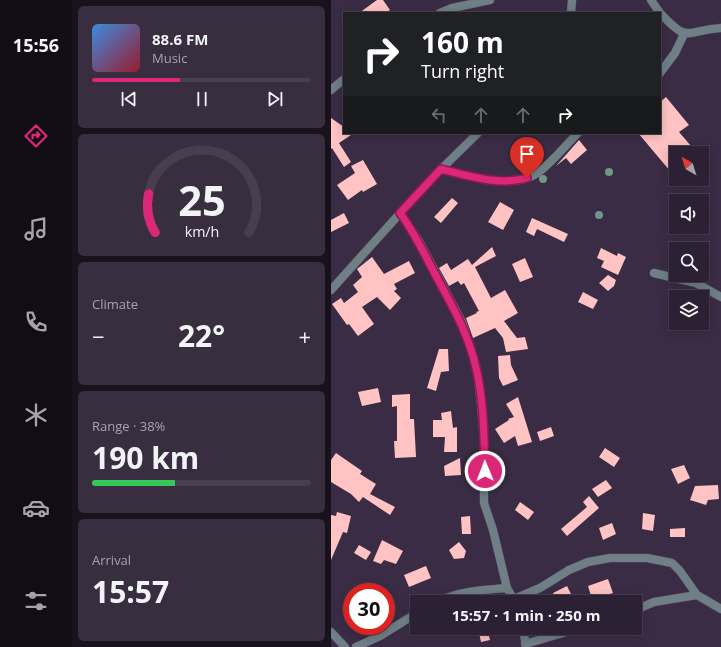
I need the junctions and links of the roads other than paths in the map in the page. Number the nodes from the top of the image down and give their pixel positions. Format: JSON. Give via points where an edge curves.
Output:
{"nodes":[{"id":1,"x":490,"y":0,"type":"edge"},
{"id":2,"x":572,"y":0,"type":"edge"},
{"id":3,"x":651,"y":0,"type":"edge"},
{"id":4,"x":442,"y":12,"type":"edge"},
{"id":5,"x":571,"y":12,"type":"edge"},
{"id":6,"x":659,"y":12,"type":"edge"},
{"id":7,"x":661,"y":14,"type":"edge"},
{"id":8,"x":721,"y":28,"type":"edge"},
{"id":9,"x":684,"y":34,"type":"junction"},
{"id":10,"x":661,"y":72,"type":"edge"},
{"id":11,"x":343,"y":80,"type":"edge"},
{"id":12,"x":331,"y":90,"type":"edge"},
{"id":13,"x":477,"y":134,"type":"edge"},
{"id":14,"x":577,"y":134,"type":"edge"},
{"id":15,"x":441,"y":169,"type":"junction"},
{"id":16,"x":400,"y":213,"type":"junction"},
{"id":17,"x":654,"y":273,"type":"dead end"},
{"id":18,"x":331,"y":290,"type":"edge"},
{"id":19,"x":721,"y":297,"type":"edge"},
{"id":20,"x":507,"y":588,"type":"junction"},
{"id":21,"x":454,"y":595,"type":"edge"},
{"id":22,"x":512,"y":595,"type":"edge"},
{"id":23,"x":525,"y":595,"type":"edge"},
{"id":24,"x":697,"y":595,"type":"junction"},
{"id":25,"x":642,"y":607,"type":"edge"},
{"id":26,"x":721,"y":609,"type":"edge"},
{"id":27,"x":410,"y":617,"type":"edge"},
{"id":28,"x":331,"y":632,"type":"edge"},
{"id":29,"x":524,"y":635,"type":"edge"},
{"id":30,"x":558,"y":635,"type":"edge"},
{"id":31,"x":526,"y":645,"type":"edge"},
{"id":32,"x":345,"y":647,"type":"edge"},
{"id":33,"x":356,"y":647,"type":"edge"}],
"edges":[{"from":1,"to":4,"type":"street"},
{"from":2,"to":5,"type":"street"},
{"from":3,"to":6,"type":"street"},
{"from":7,"to":9,"type":"street"},
{"from":8,"to":9,"type":"street"},
{"from":9,"to":10,"type":"street"},
{"from":11,"to":12,"type":"street"},
{"from":13,"to":15,"type":"street"},
{"from":14,"to":15,"type":"street","via":[[538,173],[517,181],[478,179]]},
{"from":15,"to":16,"type":"street"},
{"from":16,"to":18,"type":"street"},
{"from":16,"to":20,"type":"street","via":[[419,242],[463,324],[473,353],[484,440],[484,503]]},
{"from":17,"to":19,"type":"street","via":[[696,283]]},
{"from":20,"to":21,"type":"street"},
{"from":20,"to":22,"type":"street"},
{"from":23,"to":24,"type":"street","via":[[588,562],[610,558],[647,558],[672,563]]},
{"from":24,"to":25,"type":"street","via":[[654,602]]},
{"from":24,"to":26,"type":"street"},
{"from":27,"to":33,"type":"street"},
{"from":28,"to":32,"type":"street"},
{"from":29,"to":31,"type":"street"},
{"from":30,"to":31,"type":"street"}]}
